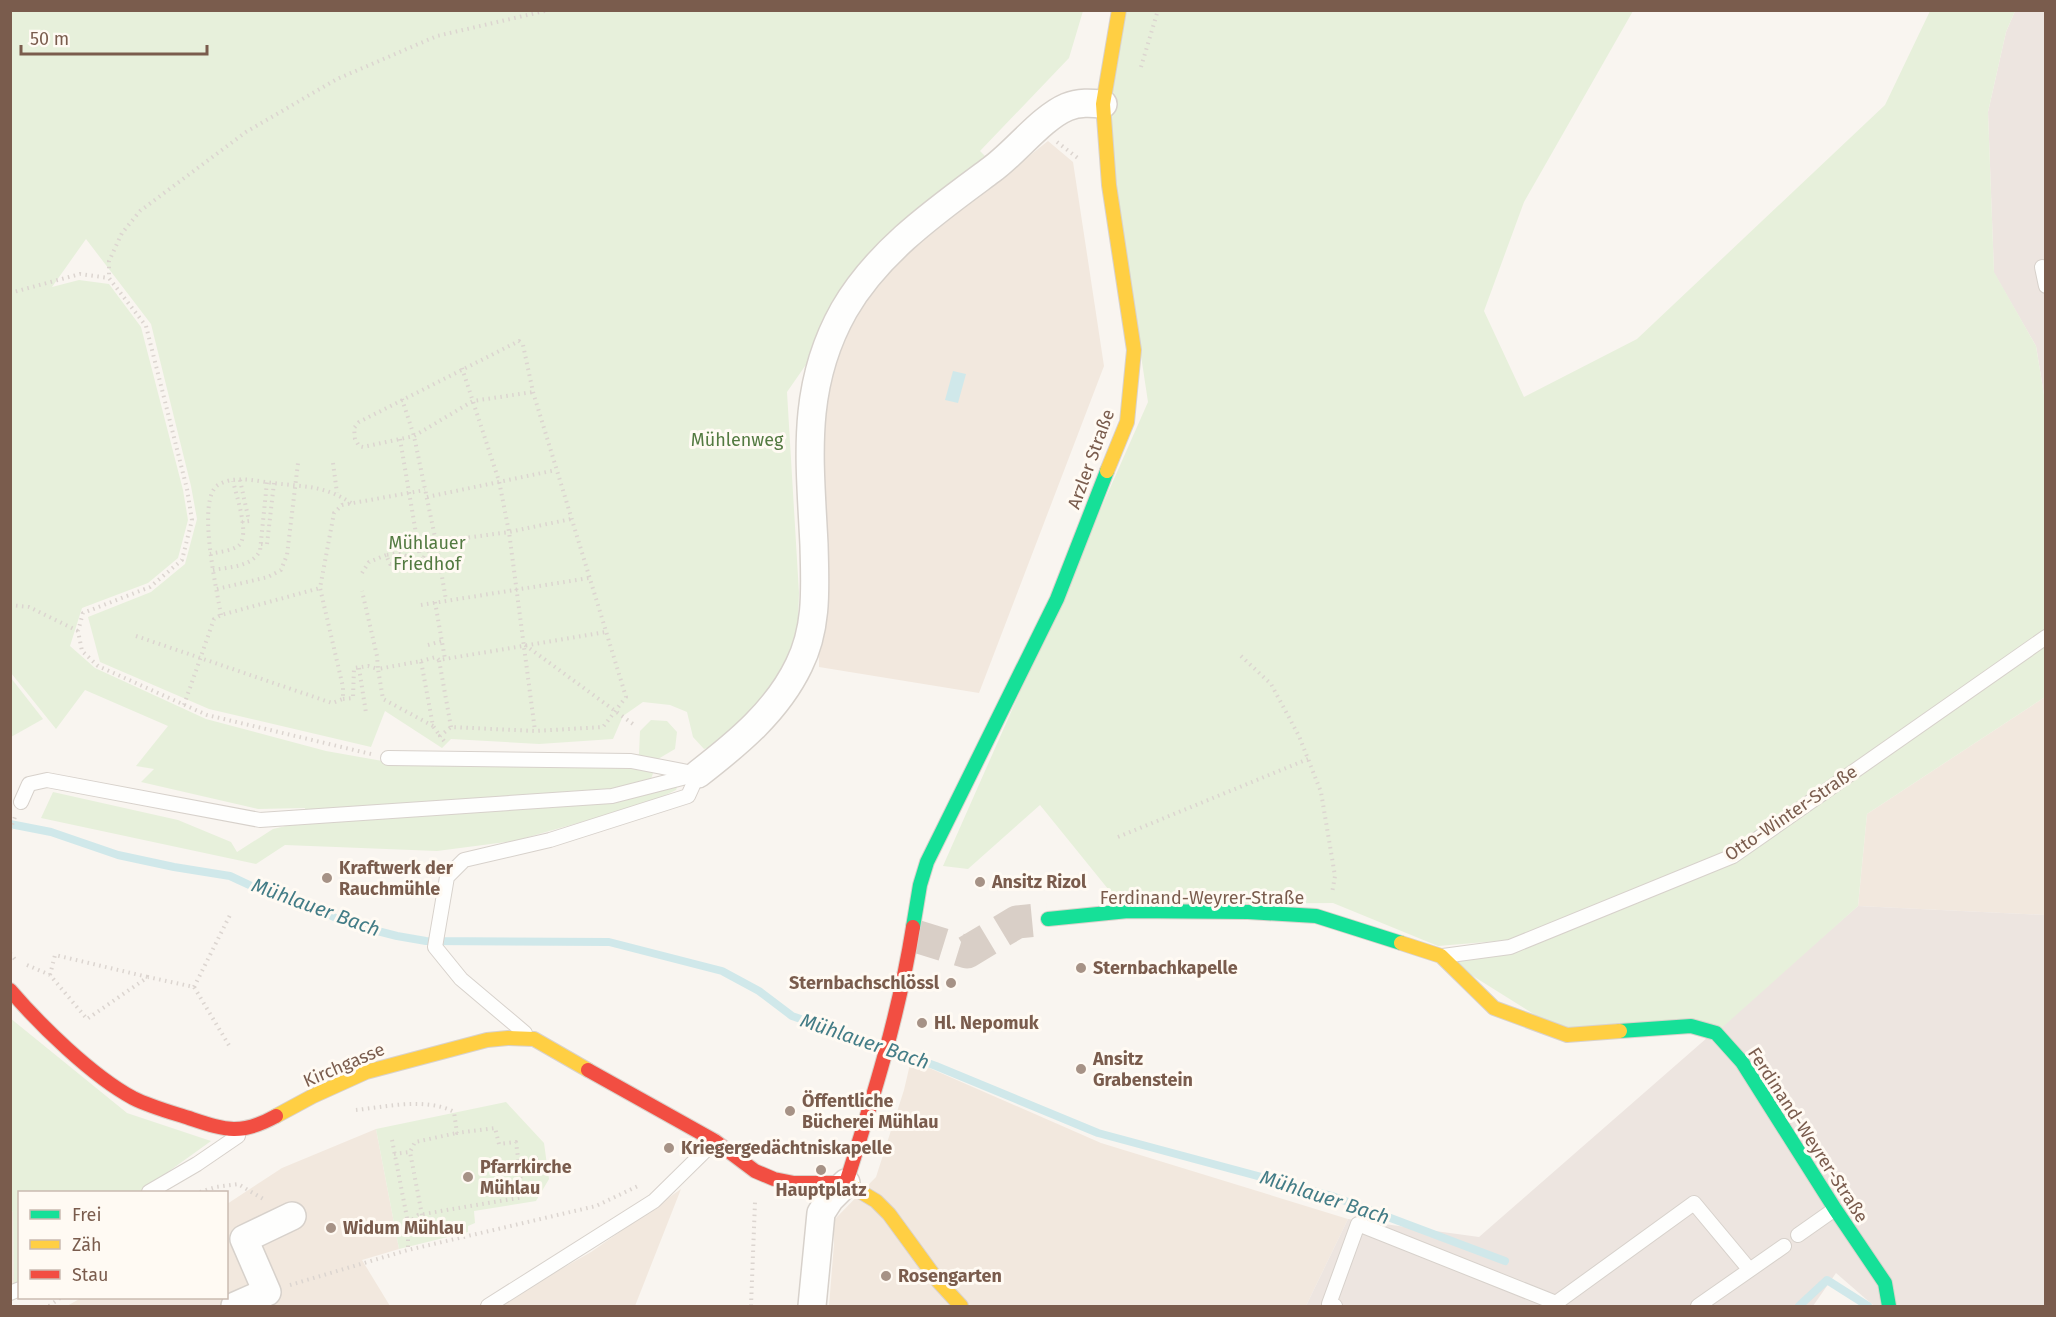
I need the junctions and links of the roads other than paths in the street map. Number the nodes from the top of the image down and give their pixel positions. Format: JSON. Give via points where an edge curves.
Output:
{"nodes":[{"id":1,"x":1119,"y":10,"type":"edge"},
{"id":2,"x":1103,"y":104,"type":"junction"},
{"id":3,"x":2042,"y":267,"type":"dead end"},
{"id":4,"x":2046,"y":286,"type":"edge"},
{"id":5,"x":2046,"y":637,"type":"edge"},
{"id":6,"x":388,"y":758,"type":"road end"},
{"id":7,"x":698,"y":774,"type":"junction"},
{"id":8,"x":21,"y":802,"type":"dead end"},
{"id":9,"x":1048,"y":919,"type":"tunnel mouth"},
{"id":10,"x":1441,"y":956,"type":"junction"},
{"id":11,"x":10,"y":990,"type":"edge"},
{"id":12,"x":534,"y":1040,"type":"junction"},
{"id":13,"x":246,"y":1130,"type":"junction"},
{"id":14,"x":715,"y":1141,"type":"junction"},
{"id":15,"x":846,"y":1182,"type":"junction"},
{"id":16,"x":151,"y":1191,"type":"edge"},
{"id":17,"x":1835,"y":1209,"type":"junction"},
{"id":18,"x":292,"y":1216,"type":"road end"},
{"id":19,"x":1798,"y":1235,"type":"dead end"},
{"id":20,"x":1784,"y":1246,"type":"dead end"},
{"id":21,"x":1749,"y":1269,"type":"junction"},
{"id":22,"x":236,"y":1306,"type":"edge"},
{"id":23,"x":488,"y":1306,"type":"edge"},
{"id":24,"x":812,"y":1306,"type":"edge"},
{"id":25,"x":961,"y":1306,"type":"edge"},
{"id":26,"x":1335,"y":1306,"type":"edge"},
{"id":27,"x":1698,"y":1306,"type":"edge"},
{"id":28,"x":1889,"y":1306,"type":"edge"}],
"edges":[{"from":1,"to":2,"type":"street","name":"Arzler Straße"},
{"from":2,"to":7,"type":"street","via":[[1075,105],[1050,118],[996,167],[903,238],[869,274],[844,310],[820,368],[810,422],[816,589],[807,646],[790,682],[766,714],[730,750]]},
{"from":2,"to":15,"type":"street","name":"Arzler Straße","via":[[1109,185],[1134,350],[1127,422],[1058,599],[927,862],[896,1017]]},
{"from":3,"to":4,"type":"lane"},
{"from":5,"to":10,"type":"lane","name":"Otto-Winter-Straße","via":[[1733,856],[1510,947]]},
{"from":6,"to":7,"type":"lane","via":[[631,761]]},
{"from":7,"to":8,"type":"lane","via":[[612,796],[260,820],[47,780],[29,784]]},
{"from":7,"to":12,"type":"lane","via":[[688,796],[550,840],[464,860],[447,877],[435,947],[461,979]]},
{"from":9,"to":10,"type":"street","name":"Ferdinand-Weyrer-Straße","via":[[1128,911],[1316,916]]},
{"from":10,"to":17,"type":"street","name":"Ferdinand-Weyrer-Straße","via":[[1494,1008],[1567,1035],[1691,1026],[1716,1033],[1742,1062]]},
{"from":11,"to":13,"type":"street","name":"Kirchgasse","via":[[55,1037],[115,1088],[156,1108],[214,1127]]},
{"from":12,"to":13,"type":"street","name":"Kirchgasse","via":[[487,1040],[387,1065],[341,1082]]},
{"from":12,"to":14,"type":"street","name":"Kirchgasse"},
{"from":13,"to":16,"type":"lane"},
{"from":14,"to":15,"type":"street","via":[[756,1171],[774,1179],[794,1183]]},
{"from":14,"to":23,"type":"lane","via":[[654,1201]]},
{"from":15,"to":24,"type":"street","via":[[821,1213]]},
{"from":15,"to":25,"type":"street","via":[[889,1214]]},
{"from":17,"to":19,"type":"lane"},
{"from":17,"to":28,"type":"street","name":"Ferdinand-Weyrer-Straße","via":[[1886,1283]]},
{"from":18,"to":22,"type":"street","via":[[244,1239],[267,1292]]},
{"from":20,"to":21,"type":"lane"},
{"from":21,"to":26,"type":"lane","via":[[1694,1203],[1556,1303],[1358,1224],[1329,1304]]},
{"from":21,"to":27,"type":"lane"}]}
